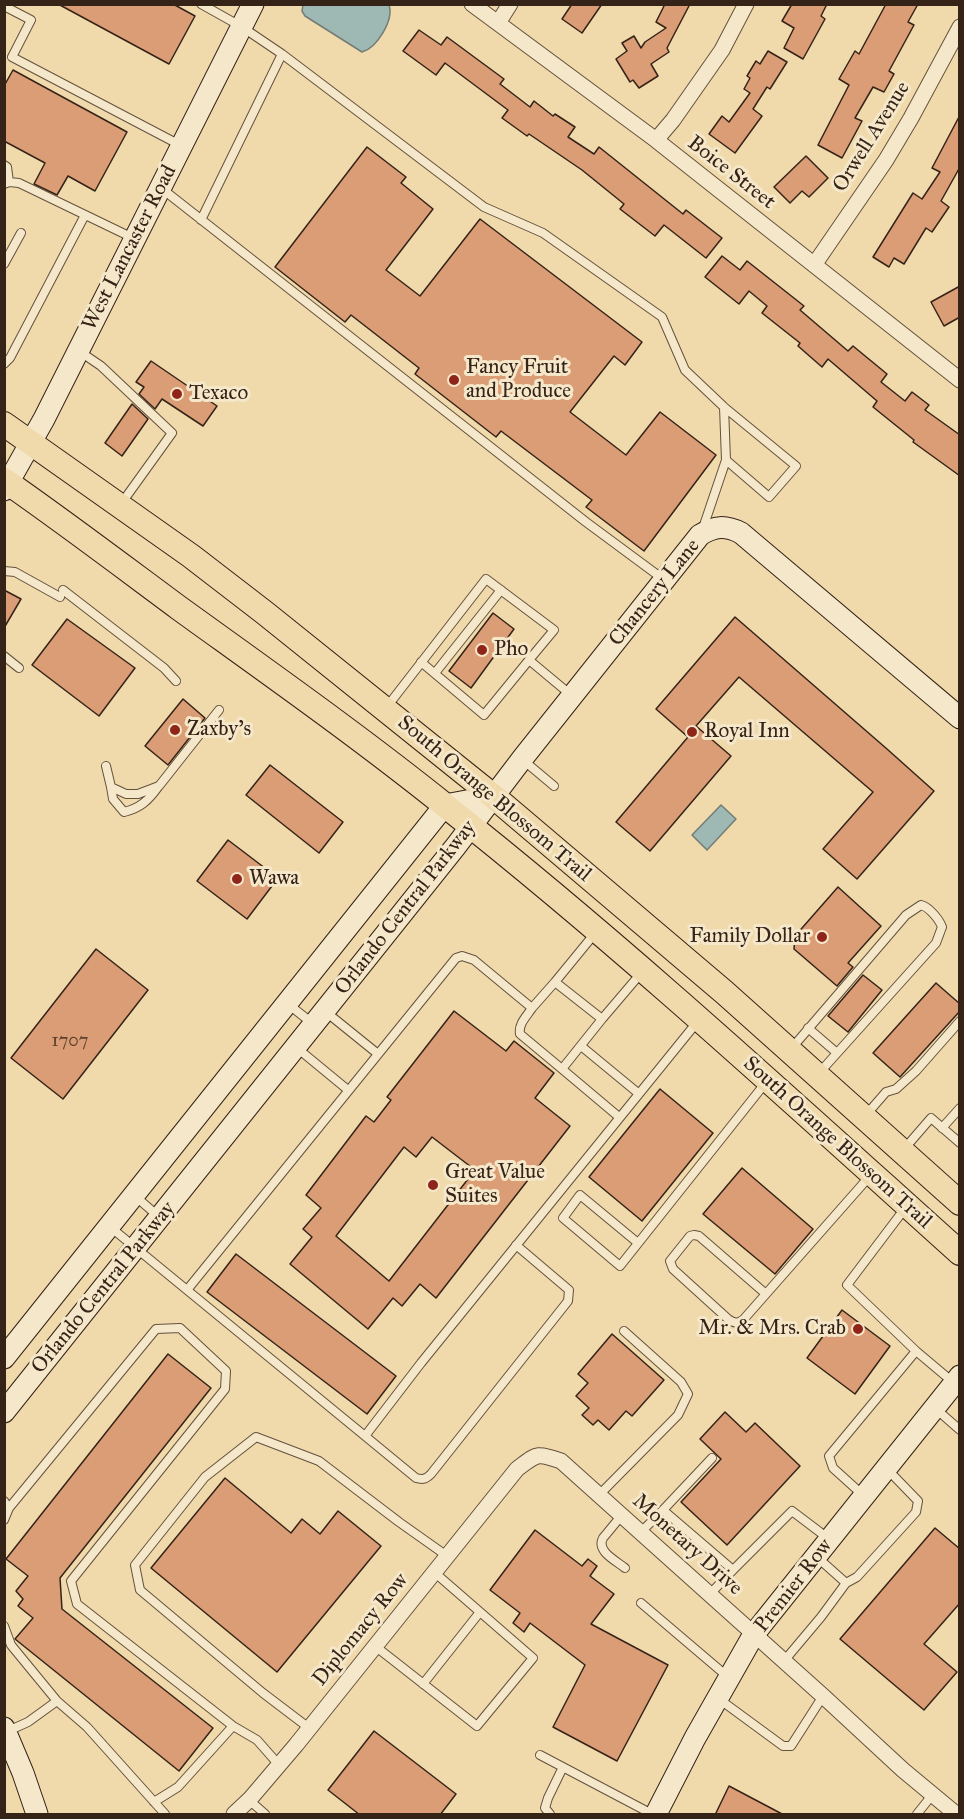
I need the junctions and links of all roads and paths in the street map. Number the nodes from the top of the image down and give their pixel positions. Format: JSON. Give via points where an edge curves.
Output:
{"nodes":[{"id":1,"x":201,"y":4,"type":"edge"},
{"id":2,"x":253,"y":4,"type":"edge"},
{"id":3,"x":472,"y":4,"type":"edge"},
{"id":4,"x":510,"y":4,"type":"edge"},
{"id":5,"x":746,"y":4,"type":"edge"},
{"id":6,"x":4,"y":6,"type":"edge"},
{"id":7,"x":498,"y":23,"type":"junction"},
{"id":8,"x":242,"y":27,"type":"junction"},
{"id":9,"x":960,"y":27,"type":"edge"},
{"id":10,"x":282,"y":54,"type":"junction"},
{"id":11,"x":8,"y":56,"type":"edge"},
{"id":12,"x":656,"y":140,"type":"junction"},
{"id":13,"x":182,"y":145,"type":"junction"},
{"id":14,"x":4,"y":165,"type":"edge"},
{"id":15,"x":7,"y":183,"type":"edge"},
{"id":16,"x":160,"y":188,"type":"junction"},
{"id":17,"x":85,"y":215,"type":"junction"},
{"id":18,"x":201,"y":220,"type":"junction"},
{"id":19,"x":21,"y":232,"type":"dead end"},
{"id":20,"x":135,"y":239,"type":"junction"},
{"id":21,"x":4,"y":264,"type":"edge"},
{"id":22,"x":814,"y":265,"type":"junction"},
{"id":23,"x":78,"y":350,"type":"junction"},
{"id":24,"x":4,"y":364,"type":"edge"},
{"id":25,"x":960,"y":380,"type":"edge"},
{"id":26,"x":724,"y":407,"type":"junction"},
{"id":27,"x":4,"y":424,"type":"edge"},
{"id":28,"x":31,"y":443,"type":"junction"},
{"id":29,"x":726,"y":460,"type":"junction"},
{"id":30,"x":6,"y":484,"type":"edge"},
{"id":31,"x":120,"y":506,"type":"junction"},
{"id":32,"x":700,"y":535,"type":"junction"},
{"id":33,"x":4,"y":571,"type":"edge"},
{"id":34,"x":664,"y":580,"type":"junction"},
{"id":35,"x":501,"y":590,"type":"junction"},
{"id":36,"x":4,"y":656,"type":"edge"},
{"id":37,"x":529,"y":660,"type":"junction"},
{"id":38,"x":421,"y":662,"type":"junction"},
{"id":39,"x":19,"y":668,"type":"dead end"},
{"id":40,"x":435,"y":673,"type":"junction"},
{"id":41,"x":176,"y":681,"type":"dead end"},
{"id":42,"x":572,"y":696,"type":"junction"},
{"id":43,"x":385,"y":709,"type":"junction"},
{"id":44,"x":219,"y":710,"type":"dead end"},
{"id":45,"x":960,"y":718,"type":"edge"},
{"id":46,"x":522,"y":759,"type":"junction"},
{"id":47,"x":106,"y":766,"type":"dead end"},
{"id":48,"x":159,"y":786,"type":"junction"},
{"id":49,"x":554,"y":786,"type":"dead end"},
{"id":50,"x":111,"y":787,"type":"junction"},
{"id":51,"x":493,"y":796,"type":"junction"},
{"id":52,"x":445,"y":805,"type":"junction"},
{"id":53,"x":471,"y":826,"type":"junction"},
{"id":54,"x":597,"y":931,"type":"junction"},
{"id":55,"x":643,"y":971,"type":"junction"},
{"id":56,"x":555,"y":982,"type":"junction"},
{"id":57,"x":287,"y":1003,"type":"junction"},
{"id":58,"x":532,"y":1008,"type":"junction"},
{"id":59,"x":320,"y":1018,"type":"junction"},
{"id":60,"x":699,"y":1019,"type":"junction"},
{"id":61,"x":602,"y":1020,"type":"junction"},
{"id":62,"x":960,"y":1022,"type":"edge"},
{"id":63,"x":808,"y":1028,"type":"junction"},
{"id":64,"x":581,"y":1046,"type":"junction"},
{"id":65,"x":296,"y":1047,"type":"junction"},
{"id":66,"x":789,"y":1050,"type":"junction"},
{"id":67,"x":837,"y":1053,"type":"junction"},
{"id":68,"x":378,"y":1054,"type":"junction"},
{"id":69,"x":562,"y":1069,"type":"junction"},
{"id":70,"x":817,"y":1076,"type":"junction"},
{"id":71,"x":768,"y":1080,"type":"junction"},
{"id":72,"x":348,"y":1090,"type":"junction"},
{"id":73,"x":638,"y":1093,"type":"junction"},
{"id":74,"x":960,"y":1108,"type":"edge"},
{"id":75,"x":864,"y":1117,"type":"junction"},
{"id":76,"x":619,"y":1118,"type":"junction"},
{"id":77,"x":942,"y":1128,"type":"junction"},
{"id":78,"x":960,"y":1143,"type":"edge"},
{"id":79,"x":902,"y":1152,"type":"junction"},
{"id":80,"x":872,"y":1173,"type":"junction"},
{"id":81,"x":134,"y":1195,"type":"junction"},
{"id":82,"x":960,"y":1203,"type":"edge"},
{"id":83,"x":908,"y":1206,"type":"junction"},
{"id":84,"x":160,"y":1218,"type":"junction"},
{"id":85,"x":109,"y":1226,"type":"junction"},
{"id":86,"x":638,"y":1243,"type":"junction"},
{"id":87,"x":516,"y":1245,"type":"junction"},
{"id":88,"x":955,"y":1247,"type":"edge"},
{"id":89,"x":136,"y":1248,"type":"junction"},
{"id":90,"x":187,"y":1290,"type":"junction"},
{"id":91,"x":766,"y":1294,"type":"junction"},
{"id":92,"x":624,"y":1331,"type":"dead end"},
{"id":93,"x":916,"y":1351,"type":"junction"},
{"id":94,"x":4,"y":1358,"type":"edge"},
{"id":95,"x":957,"y":1379,"type":"edge"},
{"id":96,"x":935,"y":1408,"type":"junction"},
{"id":97,"x":4,"y":1412,"type":"edge"},
{"id":98,"x":959,"y":1429,"type":"edge"},
{"id":99,"x":365,"y":1436,"type":"junction"},
{"id":100,"x":712,"y":1458,"type":"dead end"},
{"id":101,"x":517,"y":1469,"type":"joint"},
{"id":102,"x":886,"y":1469,"type":"junction"},
{"id":103,"x":599,"y":1495,"type":"junction"},
{"id":104,"x":865,"y":1497,"type":"junction"},
{"id":105,"x":4,"y":1501,"type":"edge"},
{"id":106,"x":9,"y":1508,"type":"junction"},
{"id":107,"x":663,"y":1510,"type":"junction"},
{"id":108,"x":622,"y":1515,"type":"junction"},
{"id":109,"x":4,"y":1520,"type":"edge"},
{"id":110,"x":641,"y":1532,"type":"junction"},
{"id":111,"x":830,"y":1540,"type":"junction"},
{"id":112,"x":447,"y":1556,"type":"junction"},
{"id":113,"x":816,"y":1557,"type":"junction"},
{"id":114,"x":625,"y":1568,"type":"dead end"},
{"id":115,"x":733,"y":1570,"type":"junction"},
{"id":116,"x":434,"y":1572,"type":"junction"},
{"id":117,"x":846,"y":1583,"type":"junction"},
{"id":118,"x":710,"y":1594,"type":"junction"},
{"id":119,"x":641,"y":1603,"type":"dead end"},
{"id":120,"x":480,"y":1612,"type":"junction"},
{"id":121,"x":4,"y":1626,"type":"edge"},
{"id":122,"x":754,"y":1634,"type":"junction"},
{"id":123,"x":375,"y":1646,"type":"junction"},
{"id":124,"x":784,"y":1661,"type":"junction"},
{"id":125,"x":729,"y":1678,"type":"junction"},
{"id":126,"x":423,"y":1684,"type":"junction"},
{"id":127,"x":823,"y":1696,"type":"junction"},
{"id":128,"x":718,"y":1698,"type":"junction"},
{"id":129,"x":57,"y":1701,"type":"junction"},
{"id":130,"x":233,"y":1726,"type":"junction"},
{"id":131,"x":309,"y":1728,"type":"junction"},
{"id":132,"x":5,"y":1730,"type":"edge"},
{"id":133,"x":540,"y":1755,"type":"dead end"},
{"id":134,"x":279,"y":1765,"type":"junction"},
{"id":135,"x":562,"y":1767,"type":"junction"},
{"id":136,"x":933,"y":1794,"type":"junction"},
{"id":137,"x":249,"y":1800,"type":"junction"},
{"id":138,"x":154,"y":1802,"type":"junction"},
{"id":139,"x":37,"y":1815,"type":"edge"},
{"id":140,"x":165,"y":1815,"type":"edge"},
{"id":141,"x":234,"y":1815,"type":"edge"},
{"id":142,"x":265,"y":1815,"type":"edge"},
{"id":143,"x":550,"y":1815,"type":"edge"},
{"id":144,"x":654,"y":1815,"type":"edge"},
{"id":145,"x":917,"y":1815,"type":"edge"},
{"id":146,"x":956,"y":1815,"type":"edge"}],
"edges":[{"from":1,"to":8,"type":"lane"},
{"from":2,"to":8,"type":"street","name":"West Lancaster Road"},
{"from":3,"to":7,"type":"street","name":"Boice Street"},
{"from":4,"to":7,"type":"street"},
{"from":5,"to":12,"type":"street","via":[[722,50]]},
{"from":6,"to":11,"type":"lane","via":[[31,20]]},
{"from":7,"to":12,"type":"street","name":"Boice Street"},
{"from":8,"to":10,"type":"lane"},
{"from":8,"to":13,"type":"street","name":"West Lancaster Road"},
{"from":9,"to":22,"type":"street","name":"Orwell Avenue","via":[[912,118]]},
{"from":10,"to":18,"type":"lane"},
{"from":10,"to":26,"type":"lane","via":[[484,207],[543,233],[662,317],[685,370]]},
{"from":11,"to":13,"type":"lane"},
{"from":12,"to":22,"type":"street","name":"Boice Street"},
{"from":13,"to":16,"type":"street","name":"West Lancaster Road"},
{"from":14,"to":15,"type":"lane"},
{"from":15,"to":17,"type":"lane","via":[[19,183]]},
{"from":16,"to":18,"type":"lane"},
{"from":16,"to":20,"type":"street","name":"West Lancaster Road"},
{"from":17,"to":20,"type":"lane"},
{"from":17,"to":24,"type":"lane"},
{"from":18,"to":34,"type":"lane"},
{"from":19,"to":21,"type":"lane"},
{"from":20,"to":23,"type":"street","name":"West Lancaster Road"},
{"from":22,"to":25,"type":"street","name":"Boice Street"},
{"from":23,"to":28,"type":"street","name":"West Lancaster Road"},
{"from":23,"to":31,"type":"lane","via":[[172,433]]},
{"from":26,"to":29,"type":"lane"},
{"from":26,"to":29,"type":"lane","via":[[796,466],[770,497]]},
{"from":27,"to":28,"type":"main road","name":"South Orange Blossom Trail"},
{"from":28,"to":30,"type":"street","name":"West Lancaster Road"},
{"from":28,"to":31,"type":"main road","name":"South Orange Blossom Trail"},
{"from":29,"to":32,"type":"lane"},
{"from":30,"to":52,"type":"main road","name":"South Orange Blossom Trail","via":[[273,675]]},
{"from":31,"to":43,"type":"main road","name":"South Orange Blossom Trail","via":[[265,613]]},
{"from":32,"to":34,"type":"street","name":"Chancery Lane"},
{"from":32,"to":45,"type":"street","name":"Chancery Lane","via":[[722,526],[741,533]]},
{"from":33,"to":41,"type":"lane","via":[[15,572],[61,593],[164,668]]},
{"from":34,"to":42,"type":"street","name":"Chancery Lane"},
{"from":35,"to":37,"type":"lane","via":[[554,630]]},
{"from":35,"to":38,"type":"lane","via":[[486,579]]},
{"from":35,"to":40,"type":"lane"},
{"from":36,"to":39,"type":"lane"},
{"from":37,"to":40,"type":"lane","via":[[484,715]]},
{"from":37,"to":42,"type":"lane"},
{"from":38,"to":40,"type":"lane"},
{"from":38,"to":43,"type":"lane"},
{"from":42,"to":46,"type":"street","name":"Chancery Lane"},
{"from":43,"to":51,"type":"main road","name":"South Orange Blossom Trail"},
{"from":44,"to":48,"type":"lane"},
{"from":46,"to":49,"type":"lane"},
{"from":46,"to":51,"type":"street","name":"Chancery Lane"},
{"from":47,"to":50,"type":"lane"},
{"from":48,"to":50,"type":"lane","via":[[138,794],[126,794]]},
{"from":48,"to":50,"type":"lane","via":[[149,800],[124,812],[113,799]]},
{"from":51,"to":52,"type":"street","name":"Orlando Central Parkway"},
{"from":51,"to":53,"type":"street","name":"Orlando Central Parkway"},
{"from":51,"to":66,"type":"main road","name":"South Orange Blossom Trail"},
{"from":52,"to":53,"type":"main road","name":"South Orange Blossom Trail"},
{"from":52,"to":57,"type":"street","name":"Orlando Central Parkway"},
{"from":53,"to":54,"type":"main road","name":"South Orange Blossom Trail"},
{"from":53,"to":59,"type":"street","name":"Orlando Central Parkway"},
{"from":54,"to":55,"type":"main road","name":"South Orange Blossom Trail"},
{"from":54,"to":56,"type":"lane"},
{"from":55,"to":60,"type":"main road","name":"South Orange Blossom Trail"},
{"from":55,"to":61,"type":"lane"},
{"from":56,"to":58,"type":"lane"},
{"from":56,"to":61,"type":"lane"},
{"from":57,"to":59,"type":"lane"},
{"from":57,"to":81,"type":"street","name":"Orlando Central Parkway"},
{"from":58,"to":68,"type":"lane","via":[[474,960],[462,956],[449,965]]},
{"from":58,"to":69,"type":"lane","via":[[521,1024],[520,1034]]},
{"from":59,"to":65,"type":"street","name":"Orlando Central Parkway"},
{"from":59,"to":68,"type":"lane"},
{"from":60,"to":71,"type":"main road","name":"South Orange Blossom Trail"},
{"from":60,"to":73,"type":"lane"},
{"from":61,"to":64,"type":"lane"},
{"from":62,"to":75,"type":"lane","via":[[916,1071],[896,1089],[886,1092]]},
{"from":63,"to":66,"type":"lane"},
{"from":63,"to":67,"type":"lane"},
{"from":63,"to":67,"type":"lane","via":[[906,915],[925,906],[941,922],[941,934]]},
{"from":64,"to":69,"type":"lane"},
{"from":64,"to":73,"type":"lane"},
{"from":65,"to":72,"type":"lane"},
{"from":65,"to":84,"type":"street","name":"Orlando Central Parkway"},
{"from":66,"to":70,"type":"main road","name":"South Orange Blossom Trail"},
{"from":67,"to":70,"type":"lane"},
{"from":68,"to":72,"type":"lane"},
{"from":69,"to":76,"type":"lane"},
{"from":70,"to":75,"type":"main road","name":"South Orange Blossom Trail"},
{"from":71,"to":80,"type":"main road","name":"South Orange Blossom Trail"},
{"from":71,"to":86,"type":"lane"},
{"from":72,"to":90,"type":"lane"},
{"from":73,"to":76,"type":"lane"},
{"from":74,"to":77,"type":"lane"},
{"from":75,"to":79,"type":"main road","name":"South Orange Blossom Trail"},
{"from":76,"to":87,"type":"lane"},
{"from":77,"to":78,"type":"lane"},
{"from":77,"to":79,"type":"lane","via":[[931,1118]]},
{"from":79,"to":82,"type":"main road","name":"South Orange Blossom Trail"},
{"from":80,"to":83,"type":"main road","name":"South Orange Blossom Trail"},
{"from":80,"to":91,"type":"lane"},
{"from":81,"to":84,"type":"lane"},
{"from":81,"to":85,"type":"street","name":"Orlando Central Parkway"},
{"from":83,"to":88,"type":"main road","name":"South Orange Blossom Trail"},
{"from":83,"to":93,"type":"lane","via":[[847,1284]]},
{"from":84,"to":89,"type":"street","name":"Orlando Central Parkway"},
{"from":85,"to":89,"type":"lane"},
{"from":85,"to":94,"type":"street","name":"Orlando Central Parkway"},
{"from":86,"to":86,"type":"lane","via":[[620,1266],[563,1218],[580,1195]]},
{"from":87,"to":99,"type":"lane"},
{"from":87,"to":99,"type":"lane","via":[[568,1290],[568,1301],[446,1456],[426,1478],[416,1478]]},
{"from":89,"to":90,"type":"lane"},
{"from":89,"to":97,"type":"street","name":"Orlando Central Parkway"},
{"from":90,"to":99,"type":"lane"},
{"from":91,"to":91,"type":"lane","via":[[743,1320],[733,1323],[673,1269],[670,1261],[690,1236],[699,1236]]},
{"from":92,"to":103,"type":"lane","via":[[688,1394],[678,1415]]},
{"from":93,"to":95,"type":"lane"},
{"from":93,"to":104,"type":"lane","via":[[829,1456],[833,1468]]},
{"from":95,"to":96,"type":"street","name":"Premier Row"},
{"from":96,"to":98,"type":"lane"},
{"from":96,"to":102,"type":"street","name":"Premier Row"},
{"from":100,"to":107,"type":"lane"},
{"from":101,"to":103,"type":"street","name":"Monetary Drive","via":[[543,1454],[561,1461]]},
{"from":101,"to":112,"type":"street","name":"Diplomacy Row"},
{"from":102,"to":104,"type":"street","name":"Premier Row"},
{"from":102,"to":117,"type":"lane","via":[[918,1501],[916,1512],[857,1577]]},
{"from":103,"to":108,"type":"street","name":"Monetary Drive"},
{"from":104,"to":111,"type":"street","name":"Premier Row"},
{"from":105,"to":106,"type":"lane"},
{"from":106,"to":109,"type":"lane"},
{"from":106,"to":130,"type":"lane","via":[[156,1329],[180,1328],[226,1371],[225,1389],[71,1581],[77,1604]]},
{"from":107,"to":110,"type":"lane"},
{"from":107,"to":115,"type":"lane"},
{"from":108,"to":110,"type":"street","name":"Monetary Drive"},
{"from":108,"to":114,"type":"lane","via":[[601,1546]]},
{"from":110,"to":118,"type":"street","name":"Monetary Drive"},
{"from":111,"to":113,"type":"street","name":"Premier Row"},
{"from":111,"to":115,"type":"lane","via":[[792,1510]]},
{"from":112,"to":116,"type":"street","name":"Diplomacy Row"},
{"from":112,"to":131,"type":"lane","via":[[319,1461],[256,1437],[205,1477],[135,1565],[140,1590]]},
{"from":113,"to":117,"type":"lane"},
{"from":113,"to":122,"type":"street","name":"Premier Row"},
{"from":115,"to":118,"type":"lane"},
{"from":116,"to":120,"type":"lane"},
{"from":116,"to":123,"type":"street","name":"Diplomacy Row"},
{"from":117,"to":124,"type":"lane"},
{"from":118,"to":122,"type":"street","name":"Monetary Drive"},
{"from":119,"to":125,"type":"lane"},
{"from":120,"to":126,"type":"lane"},
{"from":120,"to":126,"type":"lane","via":[[533,1658],[477,1726]]},
{"from":121,"to":129,"type":"lane","via":[[11,1645]]},
{"from":122,"to":124,"type":"street","name":"Monetary Drive"},
{"from":122,"to":125,"type":"street","name":"Premier Row"},
{"from":123,"to":126,"type":"lane"},
{"from":123,"to":131,"type":"street","name":"Diplomacy Row"},
{"from":124,"to":127,"type":"street","name":"Monetary Drive"},
{"from":125,"to":128,"type":"street","name":"Premier Row"},
{"from":127,"to":128,"type":"lane","via":[[791,1746],[783,1746]]},
{"from":127,"to":136,"type":"street","name":"Monetary Drive"},
{"from":128,"to":144,"type":"street","name":"Premier Row"},
{"from":129,"to":132,"type":"lane","via":[[28,1722]]},
{"from":129,"to":138,"type":"lane","via":[[87,1726]]},
{"from":130,"to":134,"type":"lane","via":[[257,1740]]},
{"from":130,"to":138,"type":"lane","via":[[178,1787]]},
{"from":131,"to":134,"type":"street","name":"Diplomacy Row"},
{"from":132,"to":139,"type":"street"},
{"from":133,"to":135,"type":"lane"},
{"from":134,"to":137,"type":"street","name":"Diplomacy Row"},
{"from":135,"to":143,"type":"lane","via":[[545,1808]]},
{"from":135,"to":144,"type":"lane"},
{"from":136,"to":145,"type":"lane"},
{"from":136,"to":146,"type":"street","name":"Monetary Drive"},
{"from":137,"to":141,"type":"street","name":"Diplomacy Row"},
{"from":137,"to":142,"type":"lane"},
{"from":138,"to":140,"type":"lane"}]}
